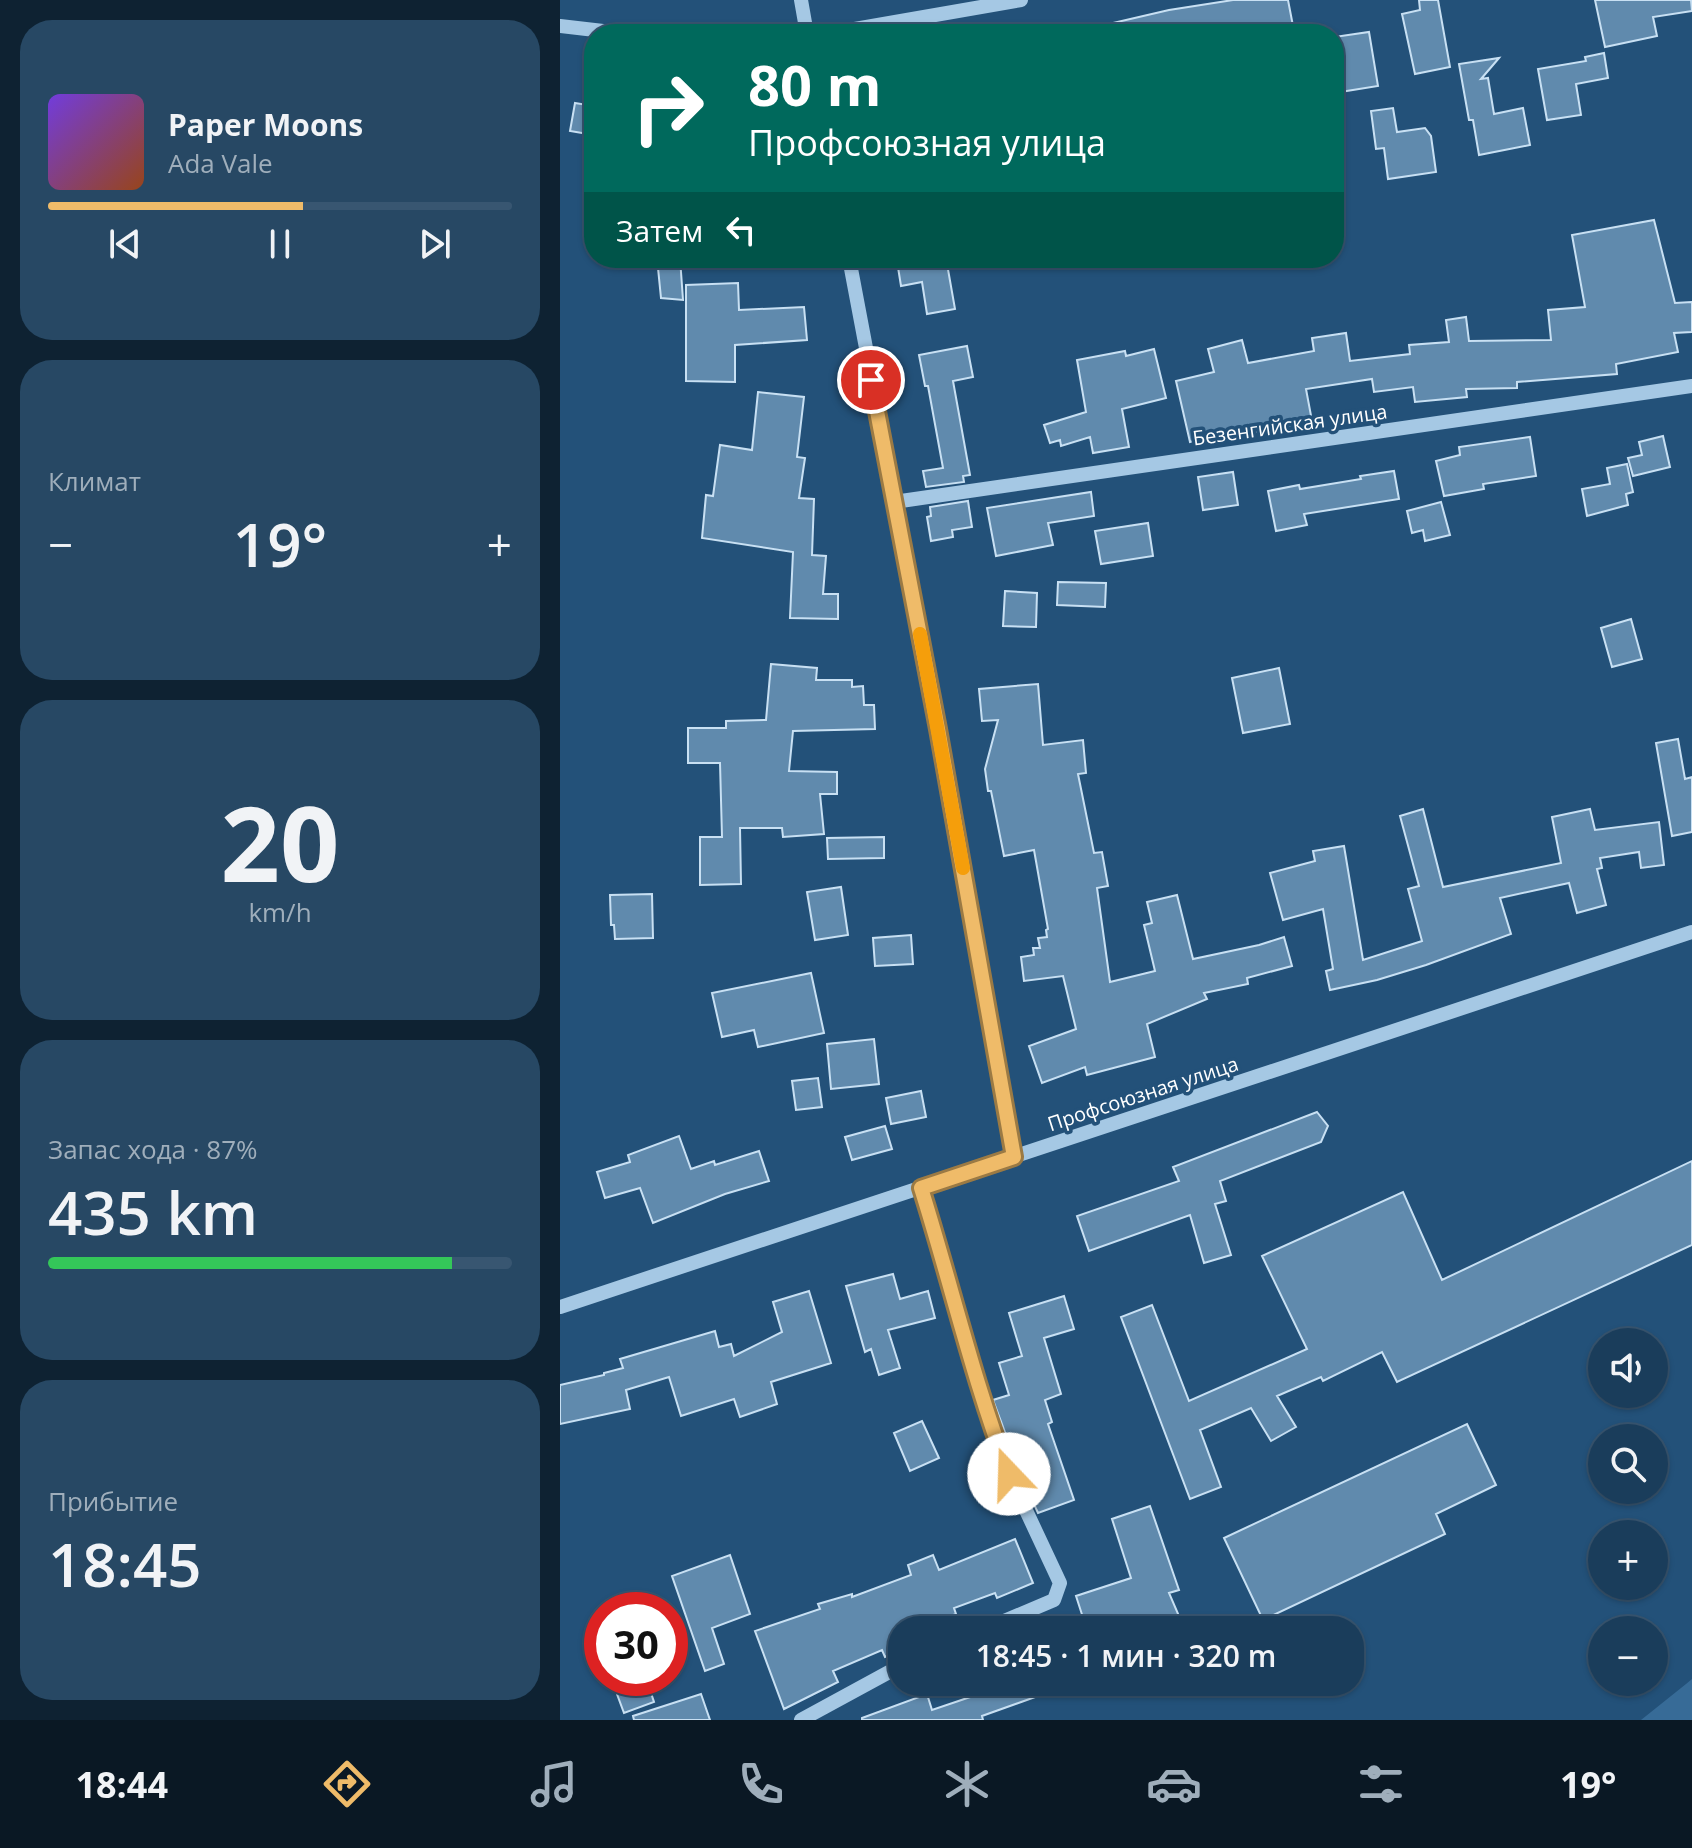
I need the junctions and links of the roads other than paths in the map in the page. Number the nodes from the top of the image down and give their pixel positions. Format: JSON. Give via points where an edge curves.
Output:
{"nodes":[{"id":1,"x":801,"y":0,"type":"edge"},
{"id":2,"x":1021,"y":0,"type":"edge"},
{"id":3,"x":805,"y":24,"type":"edge"},
{"id":4,"x":883,"y":24,"type":"edge"},
{"id":5,"x":560,"y":26,"type":"edge"},
{"id":6,"x":584,"y":29,"type":"edge"},
{"id":7,"x":851,"y":268,"type":"edge"},
{"id":8,"x":1692,"y":386,"type":"edge"},
{"id":9,"x":894,"y":502,"type":"junction"},
{"id":10,"x":1692,"y":932,"type":"edge"},
{"id":11,"x":1014,"y":1157,"type":"junction"},
{"id":12,"x":921,"y":1188,"type":"junction"},
{"id":13,"x":560,"y":1307,"type":"edge"},
{"id":14,"x":1016,"y":1616,"type":"edge"},
{"id":15,"x":888,"y":1673,"type":"edge"},
{"id":16,"x":801,"y":1720,"type":"edge"}],
"edges":[{"from":1,"to":3,"type":"street"},
{"from":2,"to":4,"type":"street"},
{"from":5,"to":6,"type":"street"},
{"from":7,"to":9,"type":"street"},
{"from":8,"to":9,"type":"street","name":"Безенгийская улица"},
{"from":9,"to":11,"type":"street"},
{"from":10,"to":11,"type":"street","name":"Профсоюзная улица"},
{"from":11,"to":12,"type":"street","name":"Профсоюзная улица"},
{"from":12,"to":13,"type":"street","name":"Профсоюзная улица"},
{"from":12,"to":14,"type":"street","via":[[993,1431],[1060,1583],[1054,1600]]},
{"from":15,"to":16,"type":"street"}]}
